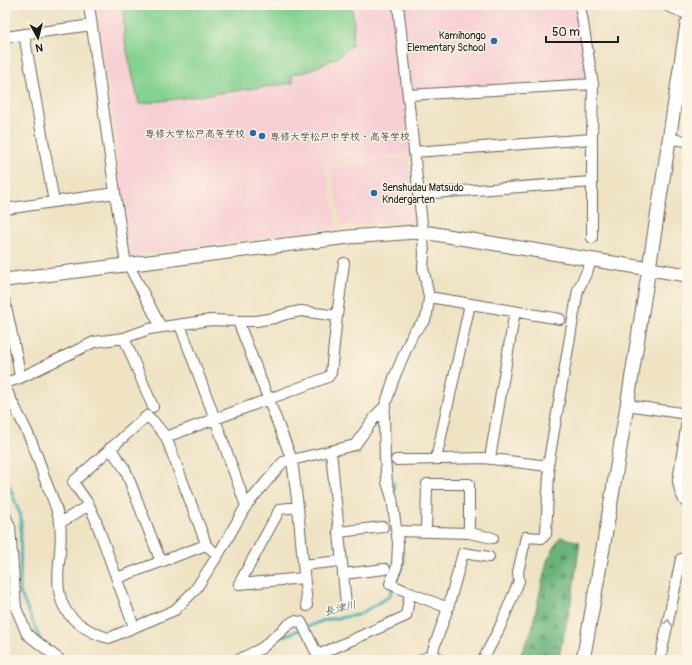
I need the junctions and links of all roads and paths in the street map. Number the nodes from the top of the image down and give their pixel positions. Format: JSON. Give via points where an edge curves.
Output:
{"nodes":[{"id":1,"x":89,"y":5,"type":"edge"},
{"id":2,"x":398,"y":5,"type":"edge"},
{"id":3,"x":580,"y":5,"type":"edge"},
{"id":4,"x":665,"y":5,"type":"edge"},
{"id":5,"x":687,"y":14,"type":"edge"},
{"id":6,"x":92,"y":24,"type":"junction"},
{"id":7,"x":687,"y":24,"type":"edge"},
{"id":8,"x":24,"y":34,"type":"junction"},
{"id":9,"x":5,"y":36,"type":"edge"},
{"id":10,"x":593,"y":84,"type":"junction"},
{"id":11,"x":408,"y":95,"type":"junction"},
{"id":12,"x":592,"y":139,"type":"junction"},
{"id":13,"x":670,"y":139,"type":"junction"},
{"id":14,"x":687,"y":141,"type":"edge"},
{"id":15,"x":414,"y":152,"type":"junction"},
{"id":16,"x":592,"y":182,"type":"junction"},
{"id":17,"x":115,"y":193,"type":"junction"},
{"id":18,"x":418,"y":194,"type":"junction"},
{"id":19,"x":54,"y":202,"type":"junction"},
{"id":20,"x":5,"y":209,"type":"edge"},
{"id":21,"x":422,"y":232,"type":"junction"},
{"id":22,"x":592,"y":238,"type":"dead end"},
{"id":23,"x":590,"y":259,"type":"junction"},
{"id":24,"x":344,"y":262,"type":"dead end"},
{"id":25,"x":127,"y":265,"type":"junction"},
{"id":26,"x":649,"y":270,"type":"junction"},
{"id":27,"x":687,"y":275,"type":"edge"},
{"id":28,"x":5,"y":280,"type":"edge"},
{"id":29,"x":429,"y":297,"type":"junction"},
{"id":30,"x":5,"y":302,"type":"edge"},
{"id":31,"x":470,"y":304,"type":"junction"},
{"id":32,"x":514,"y":311,"type":"junction"},
{"id":33,"x":337,"y":316,"type":"junction"},
{"id":34,"x":560,"y":319,"type":"dead end"},
{"id":35,"x":238,"y":322,"type":"junction"},
{"id":36,"x":180,"y":325,"type":"junction"},
{"id":37,"x":161,"y":327,"type":"junction"},
{"id":38,"x":124,"y":338,"type":"junction"},
{"id":39,"x":20,"y":378,"type":"junction"},
{"id":40,"x":5,"y":383,"type":"edge"},
{"id":41,"x":5,"y":387,"type":"edge"},
{"id":42,"x":268,"y":400,"type":"junction"},
{"id":43,"x":627,"y":405,"type":"junction"},
{"id":44,"x":385,"y":406,"type":"junction"},
{"id":45,"x":152,"y":407,"type":"dead end"},
{"id":46,"x":687,"y":414,"type":"edge"},
{"id":47,"x":215,"y":420,"type":"junction"},
{"id":48,"x":687,"y":421,"type":"edge"},
{"id":49,"x":166,"y":437,"type":"junction"},
{"id":50,"x":110,"y":448,"type":"junction"},
{"id":51,"x":331,"y":451,"type":"junction"},
{"id":52,"x":490,"y":458,"type":"junction"},
{"id":53,"x":436,"y":459,"type":"junction"},
{"id":54,"x":292,"y":460,"type":"junction"},
{"id":55,"x":396,"y":460,"type":"dead end"},
{"id":56,"x":548,"y":466,"type":"junction"},
{"id":57,"x":687,"y":504,"type":"edge"},
{"id":58,"x":89,"y":505,"type":"junction"},
{"id":59,"x":246,"y":506,"type":"junction"},
{"id":60,"x":298,"y":507,"type":"junction"},
{"id":61,"x":5,"y":515,"type":"edge"},
{"id":62,"x":60,"y":523,"type":"junction"},
{"id":63,"x":382,"y":527,"type":"dead end"},
{"id":64,"x":396,"y":531,"type":"junction"},
{"id":65,"x":338,"y":532,"type":"junction"},
{"id":66,"x":426,"y":532,"type":"junction"},
{"id":67,"x":469,"y":533,"type":"junction"},
{"id":68,"x":493,"y":538,"type":"dead end"},
{"id":69,"x":206,"y":545,"type":"junction"},
{"id":70,"x":218,"y":555,"type":"junction"},
{"id":71,"x":9,"y":556,"type":"edge"},
{"id":72,"x":489,"y":557,"type":"dead end"},
{"id":73,"x":341,"y":561,"type":"junction"},
{"id":74,"x":161,"y":562,"type":"junction"},
{"id":75,"x":684,"y":562,"type":"edge"},
{"id":76,"x":303,"y":565,"type":"junction"},
{"id":77,"x":385,"y":569,"type":"dead end"},
{"id":78,"x":343,"y":574,"type":"junction"},
{"id":79,"x":117,"y":578,"type":"junction"},
{"id":80,"x":304,"y":578,"type":"junction"},
{"id":81,"x":410,"y":593,"type":"junction"},
{"id":82,"x":346,"y":604,"type":"dead end"},
{"id":83,"x":307,"y":606,"type":"dead end"},
{"id":84,"x":448,"y":608,"type":"junction"},
{"id":85,"x":134,"y":627,"type":"junction"},
{"id":86,"x":432,"y":653,"type":"junction"},
{"id":87,"x":319,"y":658,"type":"edge"},
{"id":88,"x":60,"y":660,"type":"edge"},
{"id":89,"x":238,"y":660,"type":"edge"},
{"id":90,"x":421,"y":660,"type":"edge"},
{"id":91,"x":441,"y":660,"type":"edge"},
{"id":92,"x":483,"y":660,"type":"edge"},
{"id":93,"x":583,"y":660,"type":"edge"},
{"id":94,"x":660,"y":660,"type":"edge"}],
"edges":[{"from":1,"to":6,"type":"street"},
{"from":2,"to":11,"type":"street"},
{"from":3,"to":10,"type":"street"},
{"from":4,"to":5,"type":"street"},
{"from":6,"to":8,"type":"street"},
{"from":6,"to":17,"type":"street"},
{"from":7,"to":13,"type":"street"},
{"from":8,"to":9,"type":"street"},
{"from":8,"to":19,"type":"street"},
{"from":10,"to":11,"type":"street"},
{"from":10,"to":12,"type":"street"},
{"from":11,"to":15,"type":"street"},
{"from":12,"to":15,"type":"street"},
{"from":12,"to":16,"type":"street"},
{"from":13,"to":14,"type":"street"},
{"from":13,"to":26,"type":"street"},
{"from":15,"to":18,"type":"street"},
{"from":16,"to":18,"type":"street"},
{"from":16,"to":22,"type":"street"},
{"from":17,"to":19,"type":"street"},
{"from":17,"to":25,"type":"street"},
{"from":18,"to":21,"type":"street"},
{"from":19,"to":20,"type":"street"},
{"from":21,"to":23,"type":"street"},
{"from":21,"to":25,"type":"street","via":[[349,237]]},
{"from":21,"to":29,"type":"street","via":[[423,268]]},
{"from":23,"to":26,"type":"street"},
{"from":23,"to":56,"type":"street","via":[[589,268],[578,290]]},
{"from":24,"to":33,"type":"street"},
{"from":25,"to":28,"type":"street"},
{"from":25,"to":37,"type":"street"},
{"from":26,"to":27,"type":"street"},
{"from":26,"to":43,"type":"street"},
{"from":29,"to":31,"type":"street"},
{"from":29,"to":44,"type":"street","via":[[425,320],[413,333]]},
{"from":30,"to":39,"type":"street"},
{"from":31,"to":32,"type":"street"},
{"from":31,"to":53,"type":"street"},
{"from":32,"to":34,"type":"street"},
{"from":32,"to":52,"type":"street"},
{"from":33,"to":35,"type":"street","via":[[301,311],[256,321]]},
{"from":33,"to":42,"type":"street","via":[[331,373],[328,378]]},
{"from":35,"to":36,"type":"street","via":[[211,320]]},
{"from":35,"to":42,"type":"street"},
{"from":36,"to":37,"type":"street"},
{"from":36,"to":47,"type":"street"},
{"from":37,"to":38,"type":"street"},
{"from":38,"to":39,"type":"street","via":[[94,342]]},
{"from":38,"to":45,"type":"street"},
{"from":39,"to":40,"type":"street"},
{"from":41,"to":62,"type":"street","via":[[34,446]]},
{"from":42,"to":47,"type":"street"},
{"from":42,"to":54,"type":"street"},
{"from":43,"to":46,"type":"street"},
{"from":43,"to":93,"type":"street"},
{"from":44,"to":51,"type":"street","via":[[355,444]]},
{"from":44,"to":64,"type":"street","via":[[385,460]]},
{"from":47,"to":49,"type":"street"},
{"from":47,"to":59,"type":"street"},
{"from":48,"to":57,"type":"street","via":[[678,481]]},
{"from":49,"to":50,"type":"street","via":[[146,416]]},
{"from":49,"to":69,"type":"street"},
{"from":50,"to":58,"type":"street","via":[[73,482]]},
{"from":50,"to":74,"type":"street","via":[[125,469]]},
{"from":51,"to":54,"type":"street"},
{"from":51,"to":65,"type":"street"},
{"from":52,"to":53,"type":"street"},
{"from":52,"to":56,"type":"street"},
{"from":53,"to":55,"type":"street"},
{"from":54,"to":59,"type":"street","via":[[283,462]]},
{"from":54,"to":60,"type":"street"},
{"from":56,"to":92,"type":"street","via":[[546,534],[542,538],[526,537],[518,572],[519,581]]},
{"from":58,"to":62,"type":"street"},
{"from":58,"to":79,"type":"street"},
{"from":59,"to":70,"type":"street"},
{"from":60,"to":76,"type":"street"},
{"from":60,"to":80,"type":"street","via":[[280,509],[239,584]]},
{"from":61,"to":71,"type":"street","via":[[10,527]]},
{"from":62,"to":85,"type":"street","via":[[58,582],[66,610],[74,620],[100,636],[109,638]]},
{"from":63,"to":65,"type":"street"},
{"from":64,"to":66,"type":"street"},
{"from":64,"to":81,"type":"street","via":[[397,566],[390,584]]},
{"from":65,"to":73,"type":"street"},
{"from":66,"to":67,"type":"street"},
{"from":66,"to":67,"type":"street","via":[[427,484],[469,484]]},
{"from":67,"to":68,"type":"street"},
{"from":69,"to":70,"type":"street"},
{"from":69,"to":74,"type":"street"},
{"from":70,"to":85,"type":"street","via":[[195,590],[175,610]]},
{"from":71,"to":88,"type":"street","via":[[16,608],[27,634]]},
{"from":72,"to":84,"type":"street","via":[[463,553]]},
{"from":73,"to":76,"type":"street"},
{"from":73,"to":78,"type":"street"},
{"from":74,"to":79,"type":"street"},
{"from":94,"to":75,"type":"street","one_way":true},
{"from":76,"to":80,"type":"street"},
{"from":77,"to":78,"type":"street"},
{"from":78,"to":82,"type":"street"},
{"from":79,"to":85,"type":"street"},
{"from":80,"to":83,"type":"street"},
{"from":81,"to":84,"type":"street"},
{"from":81,"to":87,"type":"street","via":[[406,616]]},
{"from":84,"to":86,"type":"street"},
{"from":86,"to":90,"type":"street"},
{"from":86,"to":91,"type":"street"},
{"from":87,"to":89,"type":"street","via":[[301,622],[294,621],[262,648]]}]}
